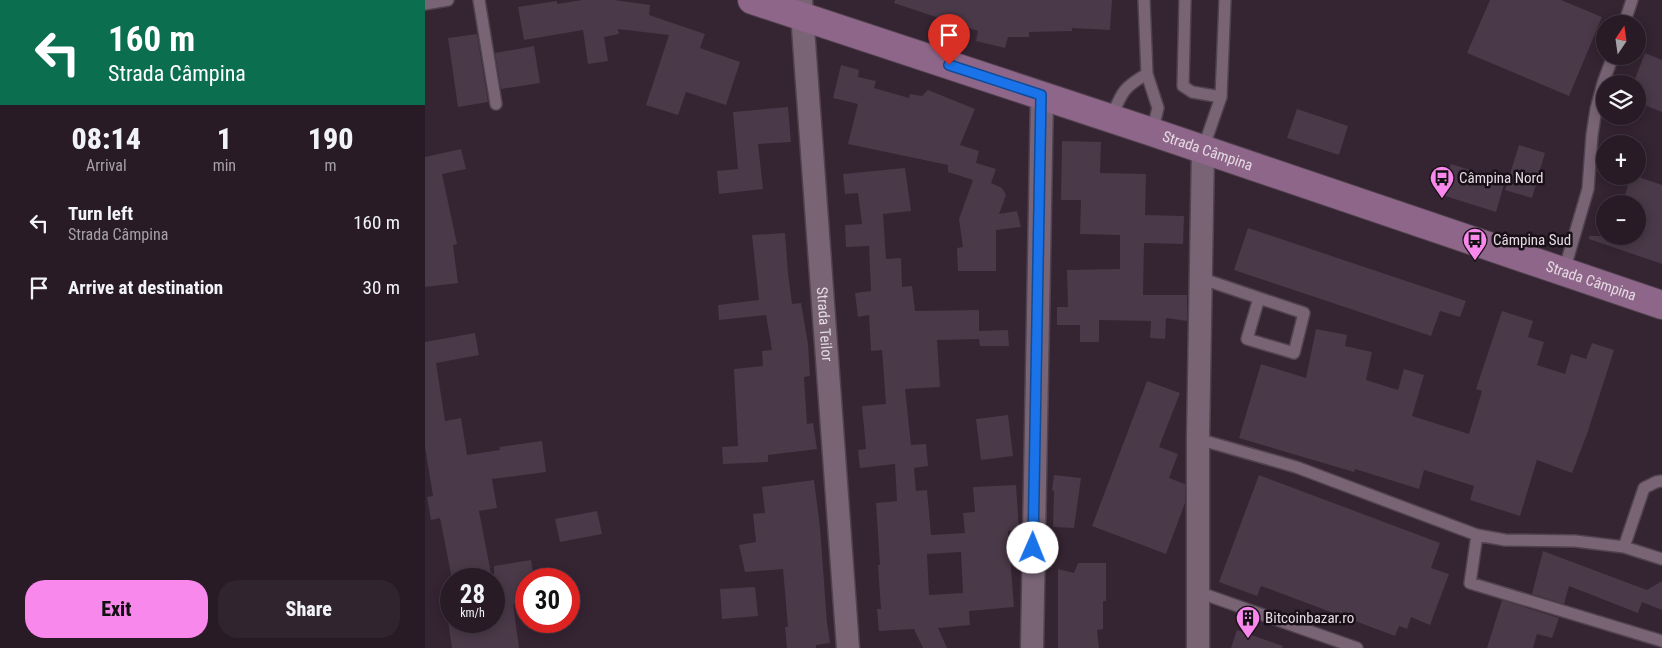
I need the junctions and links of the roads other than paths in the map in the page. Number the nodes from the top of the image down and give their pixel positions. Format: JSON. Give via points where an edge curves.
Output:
{"nodes":[{"id":1,"x":448,"y":0,"type":"edge"},
{"id":2,"x":479,"y":0,"type":"edge"},
{"id":3,"x":752,"y":0,"type":"edge"},
{"id":4,"x":1144,"y":0,"type":"edge"},
{"id":5,"x":1185,"y":0,"type":"edge"},
{"id":6,"x":1225,"y":0,"type":"edge"},
{"id":7,"x":1632,"y":0,"type":"edge"},
{"id":8,"x":425,"y":4,"type":"edge"},
{"id":9,"x":802,"y":9,"type":"edge"},
{"id":10,"x":1627,"y":15,"type":"edge"},
{"id":11,"x":1610,"y":65,"type":"edge"},
{"id":12,"x":1147,"y":74,"type":"junction"},
{"id":13,"x":1041,"y":95,"type":"junction"},
{"id":14,"x":1221,"y":97,"type":"junction"},
{"id":15,"x":497,"y":104,"type":"dead end"},
{"id":16,"x":1111,"y":118,"type":"junction"},
{"id":17,"x":1152,"y":132,"type":"junction"},
{"id":18,"x":1203,"y":149,"type":"junction"},
{"id":19,"x":1563,"y":271,"type":"junction"},
{"id":20,"x":1199,"y":278,"type":"junction"},
{"id":21,"x":1259,"y":298,"type":"junction"},
{"id":22,"x":1662,"y":305,"type":"edge"},
{"id":23,"x":1198,"y":439,"type":"junction"},
{"id":24,"x":1662,"y":481,"type":"edge"},
{"id":25,"x":1477,"y":535,"type":"junction"},
{"id":26,"x":1623,"y":547,"type":"junction"},
{"id":27,"x":1662,"y":559,"type":"edge"},
{"id":28,"x":1198,"y":592,"type":"junction"},
{"id":29,"x":1662,"y":641,"type":"edge"},
{"id":30,"x":847,"y":648,"type":"edge"},
{"id":31,"x":1031,"y":648,"type":"edge"},
{"id":32,"x":1198,"y":648,"type":"edge"},
{"id":33,"x":1357,"y":648,"type":"edge"}],
"edges":[{"from":1,"to":8,"type":"lane"},
{"from":2,"to":15,"type":"lane"},
{"from":3,"to":9,"type":"main road","name":"Strada Câmpina"},
{"from":4,"to":12,"type":"lane"},
{"from":5,"to":14,"type":"lane","via":[[1183,86],[1192,92]]},
{"from":6,"to":14,"type":"lane"},
{"from":7,"to":10,"type":"lane"},
{"from":9,"to":13,"type":"main road","name":"Strada Câmpina"},
{"from":9,"to":30,"type":"street","name":"Strada Teilor"},
{"from":11,"to":19,"type":"lane","via":[[1591,135],[1588,189]]},
{"from":12,"to":16,"type":"lane","via":[[1124,89]]},
{"from":12,"to":17,"type":"lane","via":[[1158,108]]},
{"from":13,"to":16,"type":"main road","name":"Strada Câmpina"},
{"from":13,"to":31,"type":"street"},
{"from":14,"to":18,"type":"lane"},
{"from":16,"to":17,"type":"main road","name":"Strada Câmpina"},
{"from":17,"to":18,"type":"main road","name":"Strada Câmpina"},
{"from":18,"to":19,"type":"main road","name":"Strada Câmpina"},
{"from":18,"to":20,"type":"street"},
{"from":19,"to":22,"type":"main road","name":"Strada Câmpina"},
{"from":20,"to":21,"type":"lane"},
{"from":20,"to":23,"type":"street"},
{"from":21,"to":21,"type":"lane","via":[[1247,339],[1294,353],[1304,313]]},
{"from":23,"to":25,"type":"lane","via":[[1296,467]]},
{"from":23,"to":28,"type":"street"},
{"from":24,"to":26,"type":"lane","via":[[1644,488]]},
{"from":25,"to":26,"type":"lane","via":[[1505,540],[1575,541]]},
{"from":25,"to":29,"type":"lane","via":[[1470,583]]},
{"from":26,"to":27,"type":"lane"},
{"from":28,"to":32,"type":"street"},
{"from":28,"to":33,"type":"lane"}]}
